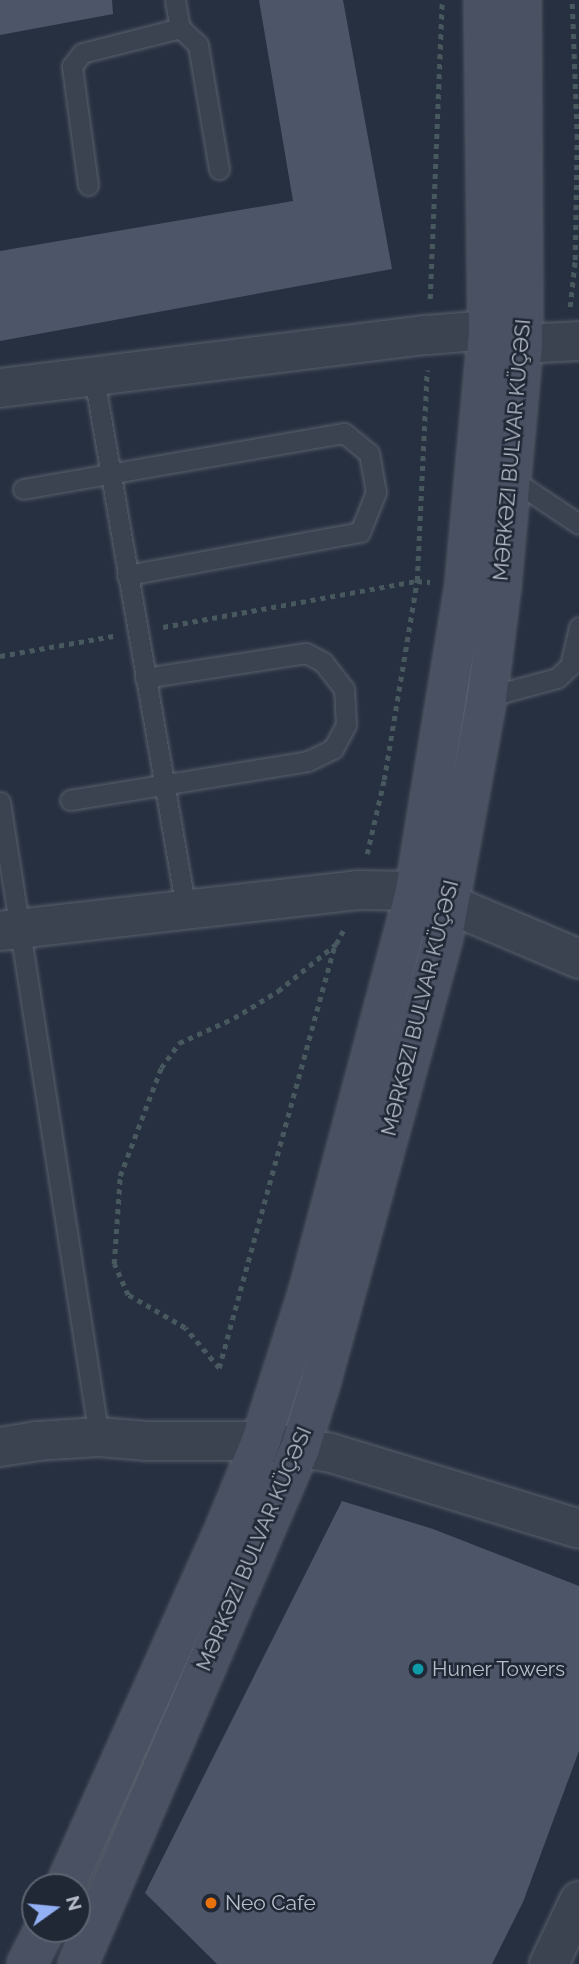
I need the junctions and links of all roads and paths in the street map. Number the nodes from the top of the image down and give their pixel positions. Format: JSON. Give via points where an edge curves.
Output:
{"nodes":[{"id":1,"x":175,"y":0,"type":"edge"},
{"id":2,"x":484,"y":0,"type":"edge"},
{"id":3,"x":521,"y":0,"type":"edge"},
{"id":4,"x":572,"y":0,"type":"edge"},
{"id":5,"x":180,"y":28,"type":"junction"},
{"id":6,"x":219,"y":169,"type":"dead end"},
{"id":7,"x":88,"y":185,"type":"dead end"},
{"id":8,"x":488,"y":330,"type":"junction"},
{"id":9,"x":573,"y":341,"type":"edge"},
{"id":10,"x":523,"y":344,"type":"junction"},
{"id":11,"x":94,"y":377,"type":"junction"},
{"id":12,"x":0,"y":388,"type":"edge"},
{"id":13,"x":110,"y":474,"type":"junction"},
{"id":14,"x":510,"y":478,"type":"junction"},
{"id":15,"x":23,"y":489,"type":"dead end"},
{"id":16,"x":579,"y":524,"type":"edge"},
{"id":17,"x":127,"y":575,"type":"junction"},
{"id":18,"x":417,"y":581,"type":"dead end"},
{"id":19,"x":579,"y":627,"type":"edge"},
{"id":20,"x":137,"y":632,"type":"junction"},
{"id":21,"x":0,"y":656,"type":"edge"},
{"id":22,"x":145,"y":678,"type":"junction"},
{"id":23,"x":487,"y":697,"type":"junction"},
{"id":24,"x":164,"y":785,"type":"junction"},
{"id":25,"x":70,"y":800,"type":"dead end"},
{"id":26,"x":0,"y":802,"type":"edge"},
{"id":27,"x":432,"y":898,"type":"junction"},
{"id":28,"x":186,"y":909,"type":"junction"},
{"id":29,"x":10,"y":930,"type":"edge"},
{"id":30,"x":335,"y":944,"type":"dead end"},
{"id":31,"x":579,"y":960,"type":"edge"},
{"id":32,"x":219,"y":1368,"type":"dead end"},
{"id":33,"x":99,"y":1437,"type":"junction"},
{"id":34,"x":261,"y":1441,"type":"junction"},
{"id":35,"x":0,"y":1447,"type":"edge"},
{"id":36,"x":300,"y":1448,"type":"junction"},
{"id":37,"x":579,"y":1529,"type":"edge"},
{"id":38,"x":71,"y":1873,"type":"edge"},
{"id":39,"x":579,"y":1900,"type":"edge"},
{"id":40,"x":37,"y":1946,"type":"edge"},
{"id":41,"x":72,"y":1964,"type":"edge"},
{"id":42,"x":78,"y":1964,"type":"edge"},
{"id":43,"x":549,"y":1964,"type":"edge"}],
"edges":[{"from":1,"to":5,"type":"lane"},
{"from":2,"to":8,"type":"street","name":"MƏRKƏZI BULVAR KÜÇƏSI"},
{"from":3,"to":10,"type":"street","name":"MƏRKƏZI BULVAR KÜÇƏSI"},
{"from":4,"to":9,"type":"path","via":[[577,153]]},
{"from":5,"to":6,"type":"lane","via":[[198,46]]},
{"from":5,"to":7,"type":"lane","via":[[82,53],[72,66]]},
{"from":8,"to":11,"type":"street"},
{"from":8,"to":27,"type":"street","name":"MƏRKƏZI BULVAR KÜÇƏSI"},
{"from":9,"to":10,"type":"street"},
{"from":10,"to":14,"type":"street","name":"MƏRKƏZI BULVAR KÜÇƏSI"},
{"from":11,"to":12,"type":"street"},
{"from":11,"to":13,"type":"lane"},
{"from":13,"to":15,"type":"lane"},
{"from":13,"to":17,"type":"lane"},
{"from":13,"to":17,"type":"lane","via":[[344,433],[369,453],[376,492],[360,532]]},
{"from":14,"to":16,"type":"lane"},
{"from":14,"to":23,"type":"street","name":"MƏRKƏZI BULVAR KÜÇƏSI"},
{"from":17,"to":20,"type":"lane"},
{"from":18,"to":20,"type":"path"},
{"from":19,"to":23,"type":"lane","via":[[570,666],[557,678]]},
{"from":20,"to":21,"type":"path"},
{"from":20,"to":22,"type":"lane"},
{"from":22,"to":24,"type":"lane"},
{"from":22,"to":24,"type":"lane","via":[[306,653],[323,662],[344,689],[346,725],[333,749],[308,761]]},
{"from":23,"to":27,"type":"street","name":"MƏRKƏZI BULVAR KÜÇƏSI"},
{"from":24,"to":25,"type":"lane"},
{"from":24,"to":28,"type":"lane"},
{"from":26,"to":29,"type":"lane"},
{"from":27,"to":28,"type":"street","via":[[358,890]]},
{"from":27,"to":31,"type":"street"},
{"from":27,"to":34,"type":"street","name":"MƏRKƏZI BULVAR KÜÇƏSI"},
{"from":27,"to":36,"type":"street","name":"MƏRKƏZI BULVAR KÜÇƏSI","via":[[321,1380]]},
{"from":28,"to":29,"type":"street"},
{"from":29,"to":33,"type":"lane"},
{"from":30,"to":32,"type":"path"},
{"from":33,"to":34,"type":"street"},
{"from":33,"to":35,"type":"street"},
{"from":34,"to":36,"type":"street"},
{"from":34,"to":38,"type":"street","name":"MƏRKƏZI BULVAR KÜÇƏSI"},
{"from":36,"to":37,"type":"street","via":[[331,1453]]},
{"from":36,"to":42,"type":"street","name":"MƏRKƏZI BULVAR KÜÇƏSI"},
{"from":39,"to":43,"type":"street"},
{"from":40,"to":41,"type":"street"}]}
